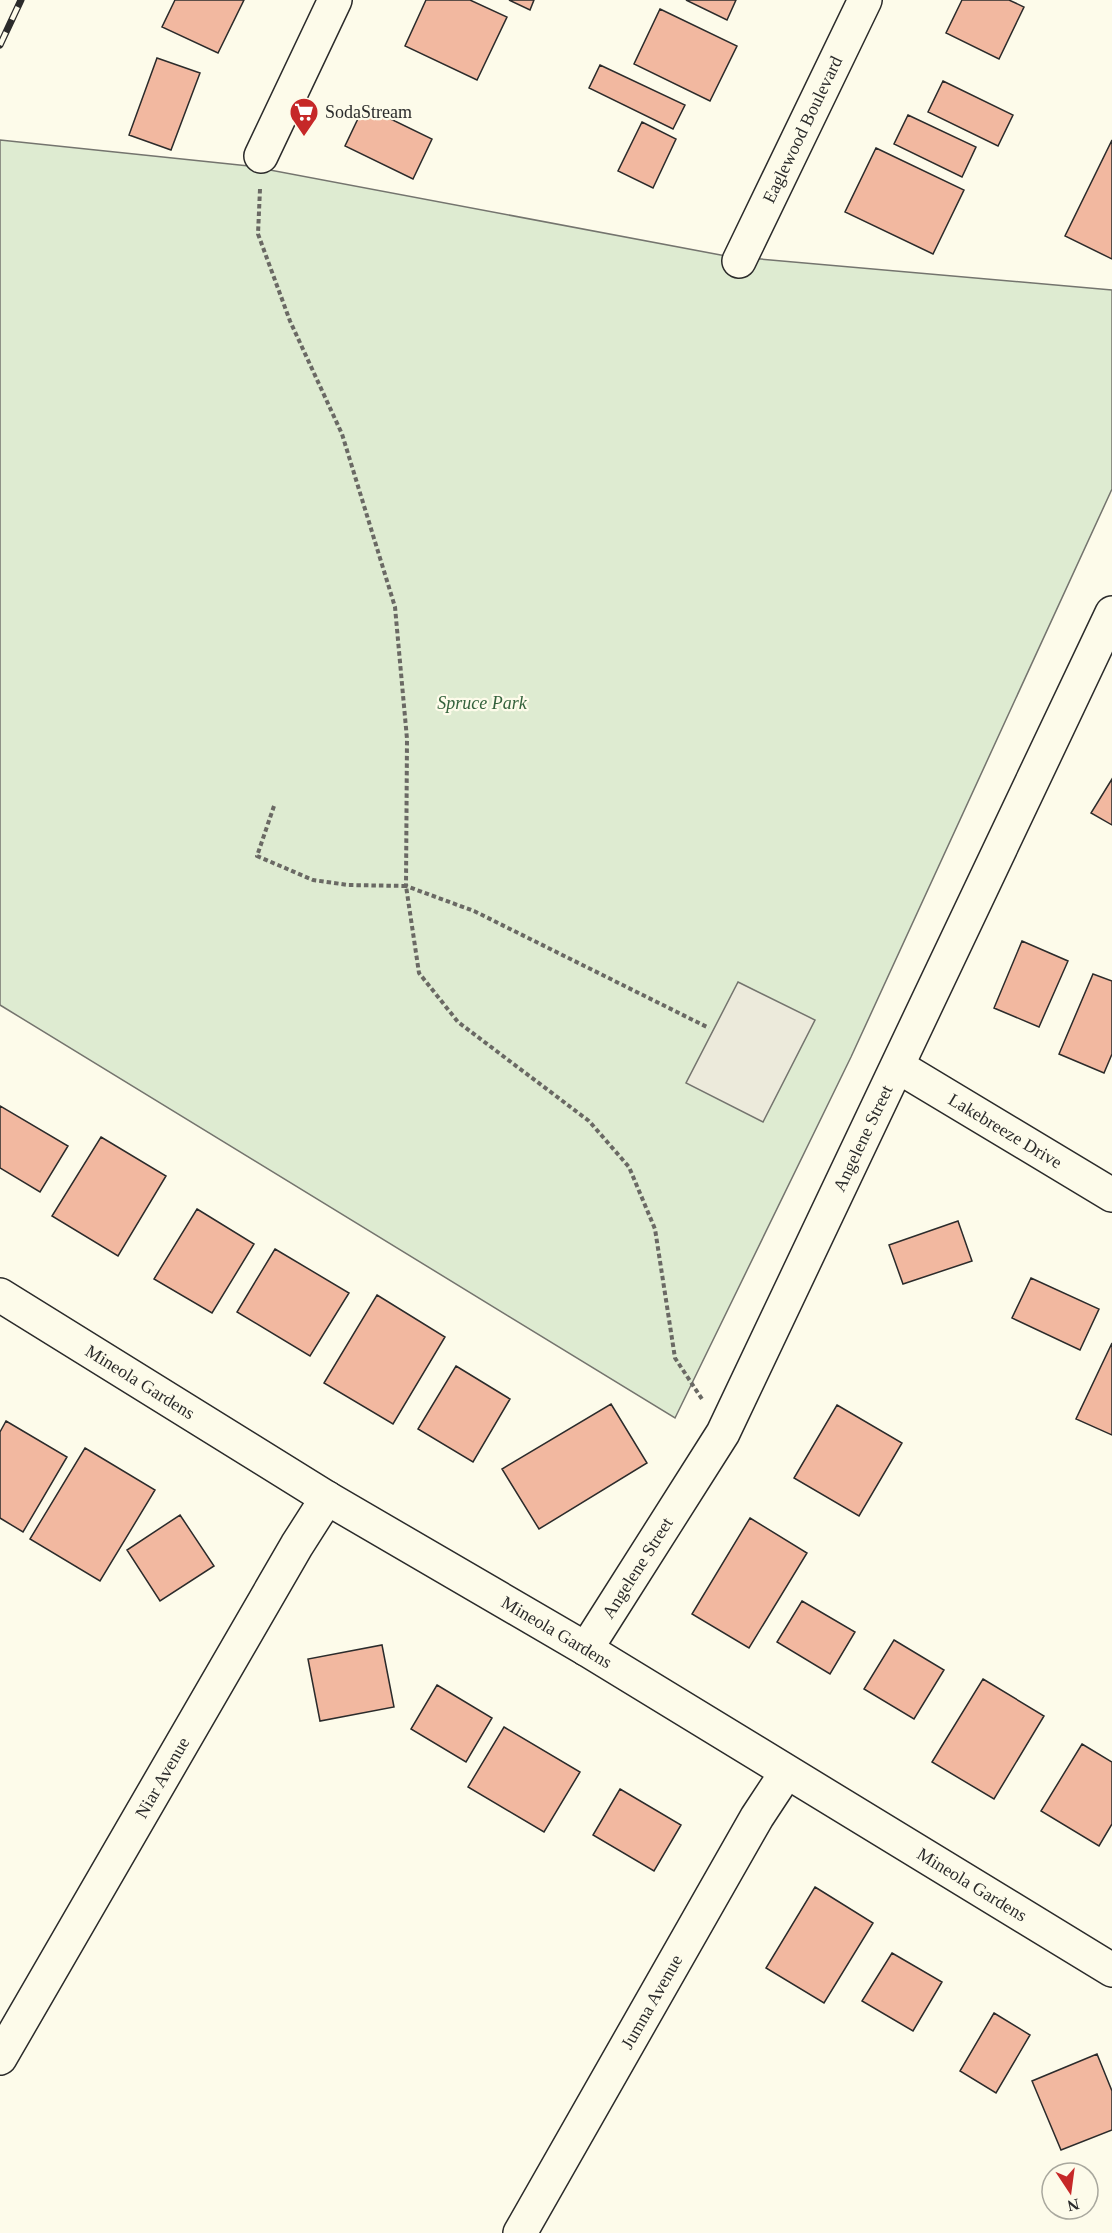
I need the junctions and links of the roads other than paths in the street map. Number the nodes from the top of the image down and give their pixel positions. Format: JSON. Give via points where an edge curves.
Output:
{"nodes":[{"id":1,"x":335,"y":0,"type":"edge"},
{"id":2,"x":865,"y":0,"type":"edge"},
{"id":3,"x":261,"y":156,"type":"road end"},
{"id":4,"x":739,"y":261,"type":"dead end"},
{"id":5,"x":1112,"y":613,"type":"edge"},
{"id":6,"x":899,"y":1067,"type":"junction"},
{"id":7,"x":1112,"y":1195,"type":"edge"},
{"id":8,"x":0,"y":1295,"type":"edge"},
{"id":9,"x":327,"y":1498,"type":"junction"},
{"id":10,"x":586,"y":1650,"type":"junction"},
{"id":11,"x":786,"y":1773,"type":"junction"},
{"id":12,"x":1112,"y":1970,"type":"edge"},
{"id":13,"x":0,"y":2058,"type":"edge"},
{"id":14,"x":520,"y":2233,"type":"edge"}],
"edges":[{"from":1,"to":3,"type":"street"},
{"from":2,"to":4,"type":"street","name":"Eaglewood Boulevard"},
{"from":5,"to":6,"type":"street","name":"Angelene Street"},
{"from":6,"to":7,"type":"street","name":"Lakebreeze Drive"},
{"from":6,"to":10,"type":"street","name":"Angelene Street","via":[[723,1433]]},
{"from":8,"to":9,"type":"street","name":"Mineola Gardens"},
{"from":9,"to":10,"type":"street","name":"Mineola Gardens"},
{"from":9,"to":13,"type":"street","name":"Niar Avenue"},
{"from":10,"to":11,"type":"street","name":"Mineola Gardens"},
{"from":11,"to":12,"type":"street","name":"Mineola Gardens"},
{"from":11,"to":14,"type":"street","name":"Jumna Avenue","via":[[751,1827]]}]}
